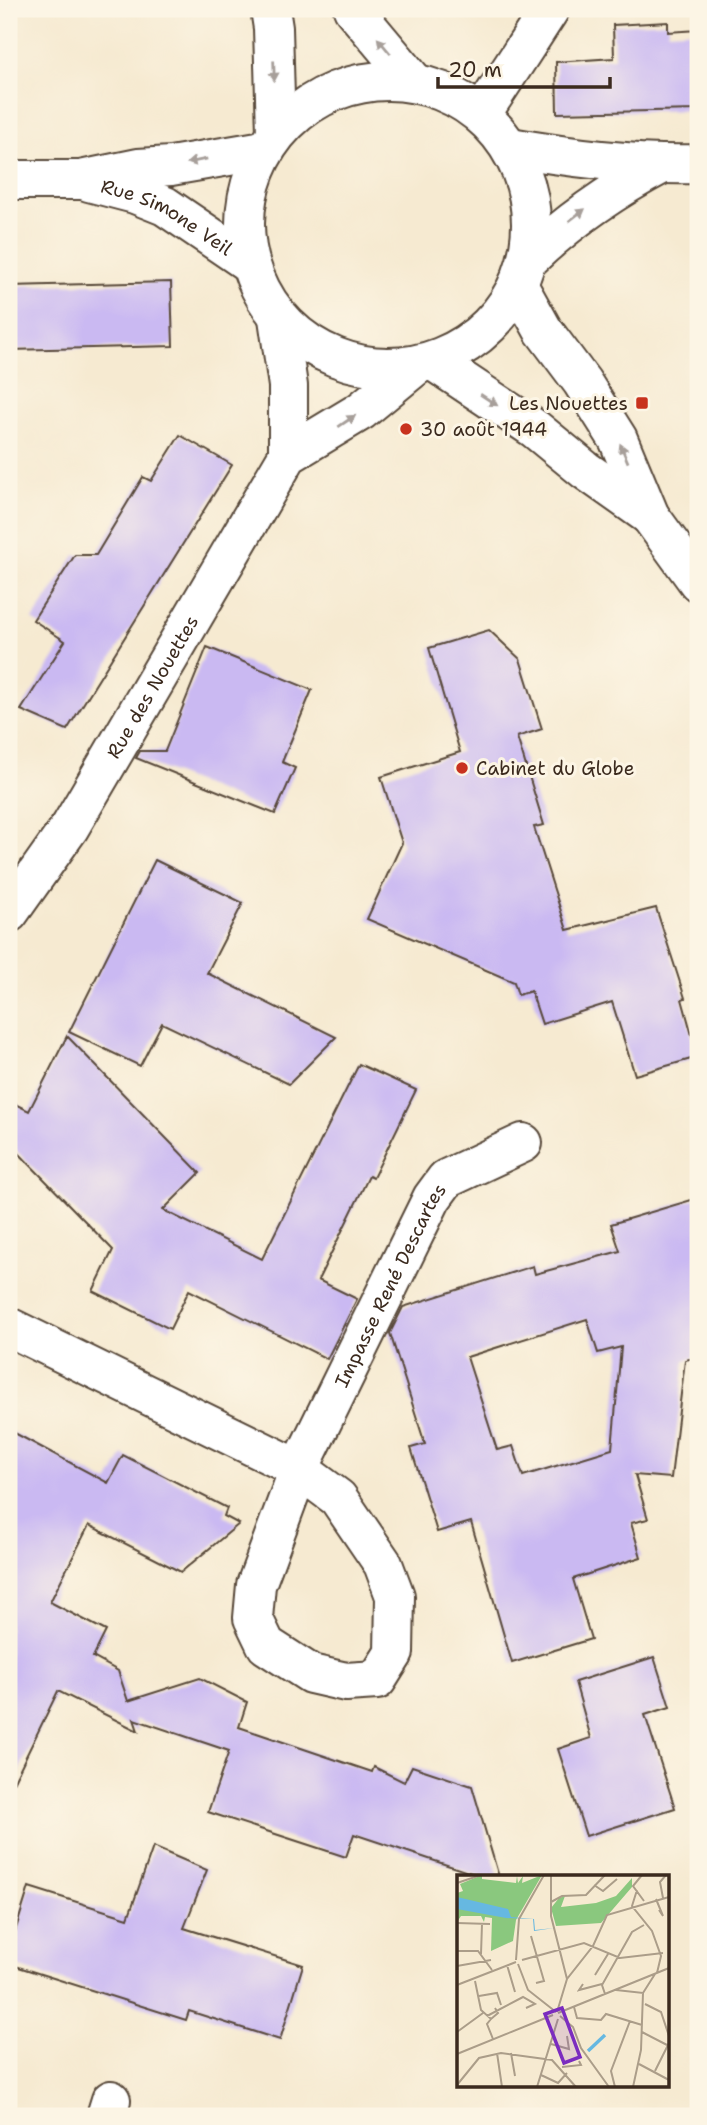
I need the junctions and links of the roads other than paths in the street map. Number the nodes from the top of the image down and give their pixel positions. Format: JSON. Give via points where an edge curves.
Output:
{"nodes":[{"id":1,"x":270,"y":9,"type":"edge"},
{"id":2,"x":353,"y":9,"type":"edge"},
{"id":3,"x":551,"y":9,"type":"edge"},
{"id":4,"x":415,"y":83,"type":"junction"},
{"id":5,"x":481,"y":115,"type":"junction"},
{"id":6,"x":270,"y":141,"type":"junction"},
{"id":7,"x":510,"y":147,"type":"junction"},
{"id":8,"x":698,"y":164,"type":"edge"},
{"id":9,"x":661,"y":165,"type":"junction"},
{"id":10,"x":9,"y":180,"type":"edge"},
{"id":11,"x":80,"y":180,"type":"junction"},
{"id":12,"x":249,"y":263,"type":"junction"},
{"id":13,"x":523,"y":273,"type":"junction"},
{"id":14,"x":278,"y":318,"type":"junction"},
{"id":15,"x":425,"y":363,"type":"junction"},
{"id":16,"x":288,"y":455,"type":"junction"},
{"id":17,"x":650,"y":516,"type":"junction"},
{"id":18,"x":698,"y":582,"type":"edge"},
{"id":19,"x":9,"y":913,"type":"edge"},
{"id":20,"x":523,"y":1143,"type":"dead end"},
{"id":21,"x":9,"y":1327,"type":"edge"},
{"id":22,"x":299,"y":1469,"type":"junction"}],
"edges":[{"from":1,"to":6,"type":"main road","one_way":true},
{"from":4,"to":2,"type":"main road","one_way":true},
{"from":3,"to":5,"type":"main road"},
{"from":4,"to":5,"type":"main road","via":[[450,94]]},
{"from":4,"to":6,"type":"main road","via":[[364,82],[315,99]]},
{"from":5,"to":7,"type":"main road"},
{"from":6,"to":11,"type":"main road","name":"Rue Simone Veil","one_way":true,"via":[[171,166]]},
{"from":6,"to":12,"type":"main road","via":[[248,186],[243,224]]},
{"from":7,"to":9,"type":"main road"},
{"from":7,"to":13,"type":"main road","via":[[526,183],[532,222]]},
{"from":8,"to":9,"type":"main road"},
{"from":13,"to":9,"type":"main road","one_way":true,"via":[[563,226]]},
{"from":10,"to":11,"type":"main road","name":"Rue Simone Veil"},
{"from":11,"to":12,"type":"main road","name":"Rue Simone Veil","via":[[165,206]]},
{"from":12,"to":14,"type":"main road","via":[[260,292]]},
{"from":13,"to":15,"type":"main road","via":[[497,318],[468,344]]},
{"from":17,"to":13,"type":"main road","one_way":true,"via":[[618,439],[543,330]]},
{"from":14,"to":15,"type":"main road","via":[[318,349],[366,366]]},
{"from":14,"to":16,"type":"main road","via":[[288,386]]},
{"from":16,"to":15,"type":"main road","name":"Rue des Nouettes","one_way":true,"via":[[361,411]]},
{"from":15,"to":17,"type":"main road","one_way":true,"via":[[535,429]]},
{"from":16,"to":19,"type":"main road","name":"Rue des Nouettes","via":[[69,827]]},
{"from":17,"to":18,"type":"main road"},
{"from":20,"to":22,"type":"main road","name":"Impasse René Descartes","via":[[446,1179],[432,1198]]},
{"from":21,"to":22,"type":"main road","name":"Impasse René Descartes"},
{"from":22,"to":22,"type":"main road","name":"Impasse René Descartes","via":[[338,1498],[383,1564],[395,1596],[394,1653],[377,1679],[346,1682],[311,1674],[266,1645],[253,1618],[256,1585]]}]}
